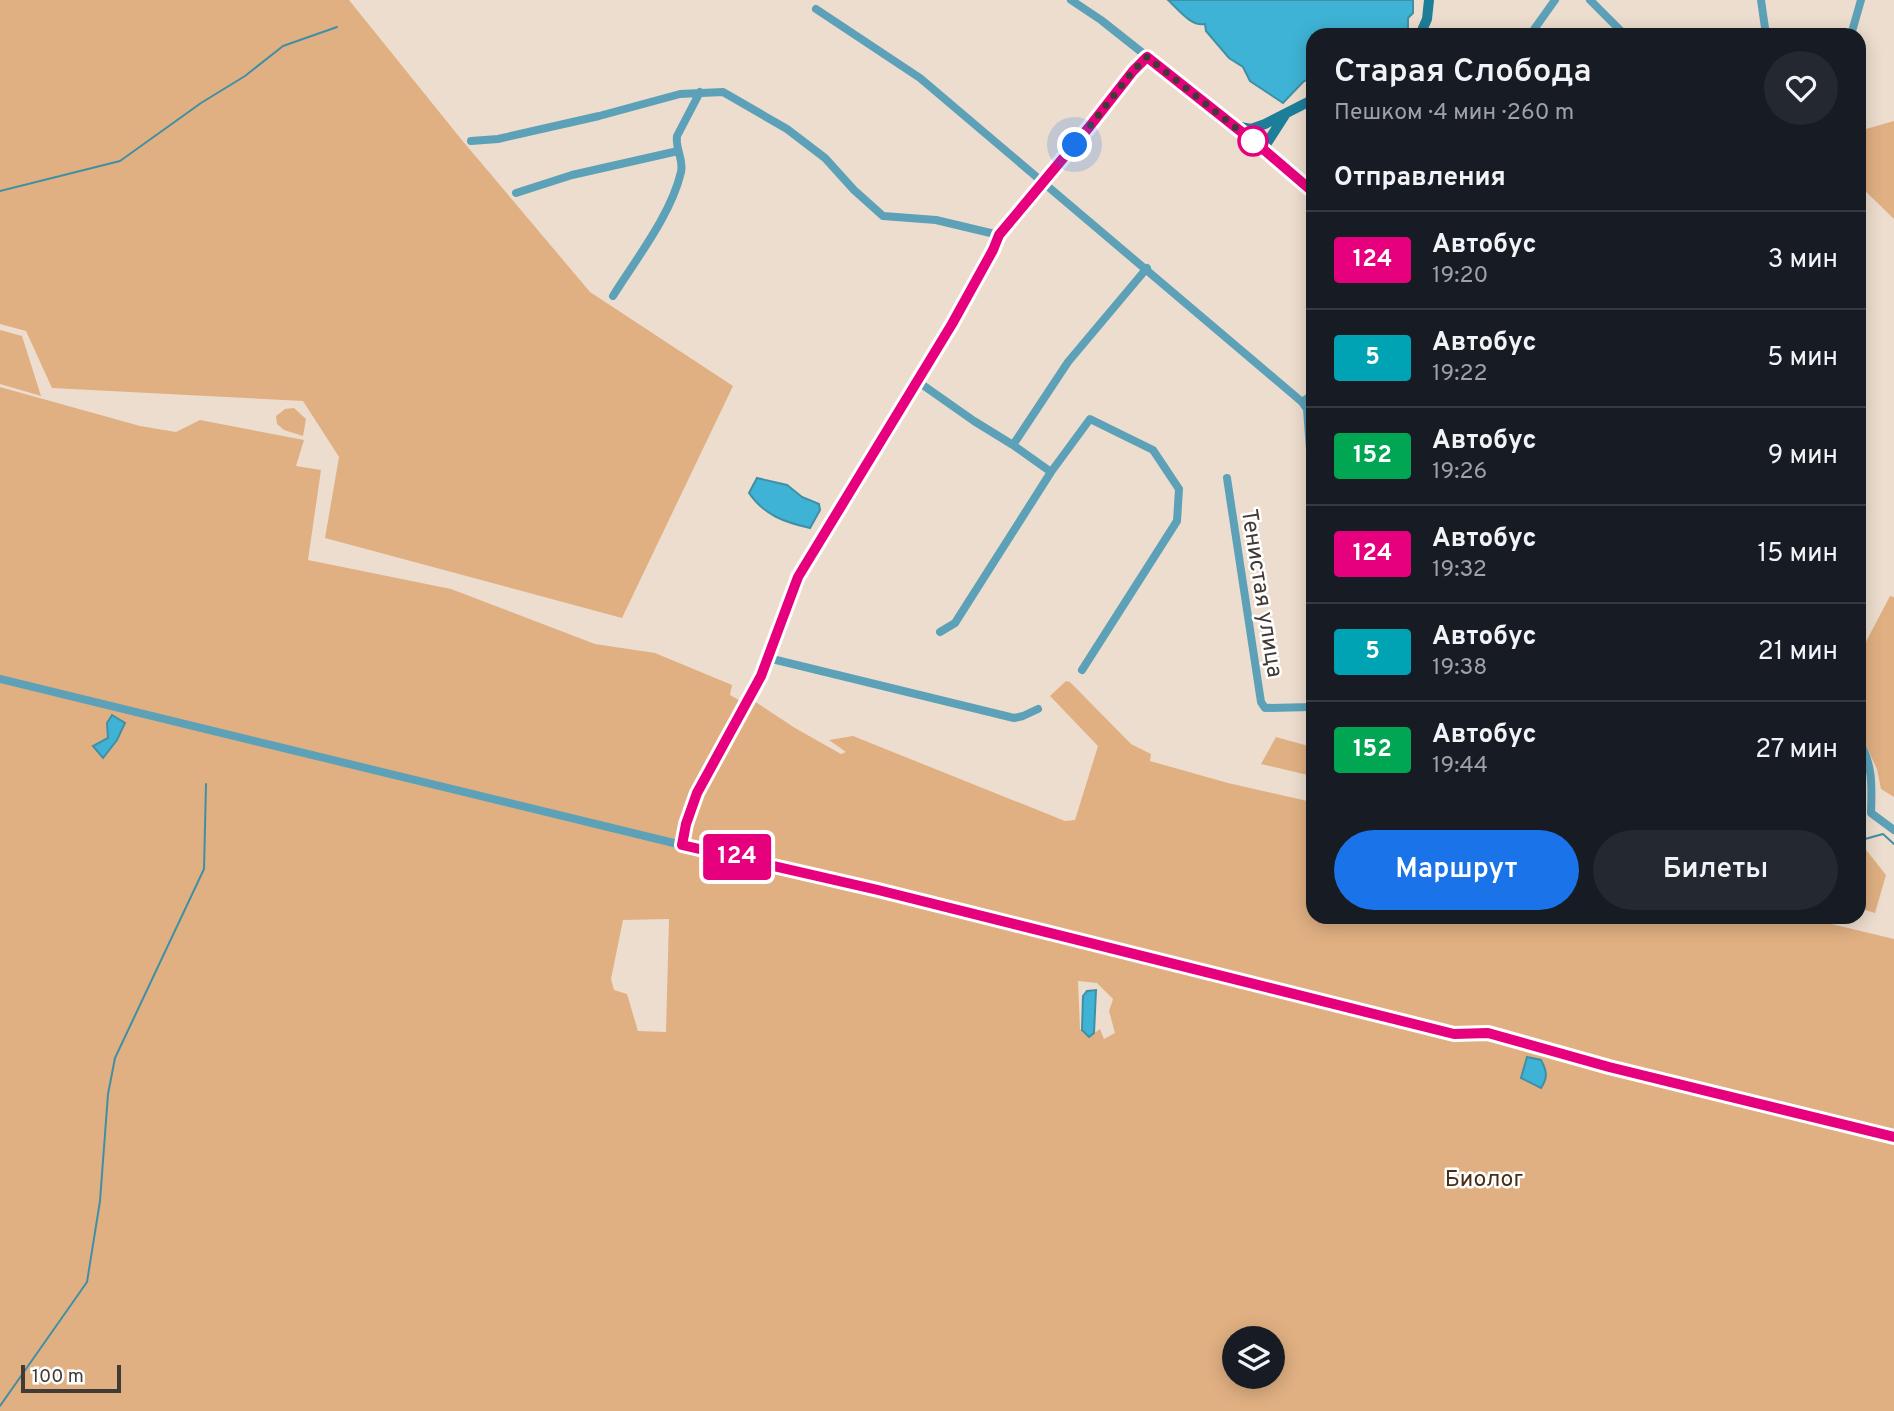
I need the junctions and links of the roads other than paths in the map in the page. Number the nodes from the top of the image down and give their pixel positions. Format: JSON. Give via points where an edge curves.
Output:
{"nodes":[{"id":1,"x":1071,"y":0,"type":"edge"},
{"id":2,"x":1429,"y":0,"type":"edge"},
{"id":3,"x":1555,"y":0,"type":"edge"},
{"id":4,"x":1590,"y":0,"type":"edge"},
{"id":5,"x":1761,"y":0,"type":"edge"},
{"id":6,"x":1861,"y":0,"type":"edge"},
{"id":7,"x":816,"y":9,"type":"dead end"},
{"id":8,"x":1423,"y":28,"type":"edge"},
{"id":9,"x":1535,"y":28,"type":"edge"},
{"id":10,"x":1618,"y":28,"type":"edge"},
{"id":11,"x":1765,"y":28,"type":"edge"},
{"id":12,"x":1853,"y":28,"type":"edge"},
{"id":13,"x":1147,"y":57,"type":"junction"},
{"id":14,"x":700,"y":92,"type":"junction"},
{"id":15,"x":1306,"y":103,"type":"edge"},
{"id":16,"x":1284,"y":115,"type":"junction"},
{"id":17,"x":1235,"y":126,"type":"joint"},
{"id":18,"x":1250,"y":133,"type":"junction"},
{"id":19,"x":471,"y":141,"type":"dead end"},
{"id":20,"x":1263,"y":149,"type":"junction"},
{"id":21,"x":678,"y":151,"type":"junction"},
{"id":22,"x":1045,"y":181,"type":"junction"},
{"id":23,"x":1306,"y":186,"type":"edge"},
{"id":24,"x":516,"y":193,"type":"dead end"},
{"id":25,"x":999,"y":235,"type":"junction"},
{"id":26,"x":1147,"y":268,"type":"junction"},
{"id":27,"x":613,"y":296,"type":"dead end"},
{"id":28,"x":917,"y":381,"type":"junction"},
{"id":29,"x":1306,"y":399,"type":"edge"},
{"id":30,"x":1302,"y":402,"type":"junction"},
{"id":31,"x":1306,"y":408,"type":"edge"},
{"id":32,"x":1013,"y":445,"type":"junction"},
{"id":33,"x":1051,"y":472,"type":"junction"},
{"id":34,"x":1227,"y":478,"type":"dead end"},
{"id":35,"x":940,"y":632,"type":"dead end"},
{"id":36,"x":768,"y":658,"type":"junction"},
{"id":37,"x":1082,"y":670,"type":"dead end"},
{"id":38,"x":0,"y":678,"type":"edge"},
{"id":39,"x":1306,"y":707,"type":"edge"},
{"id":40,"x":1038,"y":709,"type":"dead end"},
{"id":41,"x":1866,"y":753,"type":"edge"},
{"id":42,"x":1894,"y":830,"type":"edge"},
{"id":43,"x":682,"y":845,"type":"junction"},
{"id":44,"x":1894,"y":1137,"type":"edge"}],
"edges":[{"from":1,"to":13,"type":"street"},
{"from":2,"to":8,"type":"street"},
{"from":3,"to":9,"type":"street"},
{"from":4,"to":10,"type":"street"},
{"from":5,"to":11,"type":"street"},
{"from":6,"to":12,"type":"street"},
{"from":7,"to":22,"type":"street","via":[[920,78]]},
{"from":13,"to":17,"type":"street"},
{"from":13,"to":22,"type":"street"},
{"from":14,"to":19,"type":"street","via":[[498,139]]},
{"from":14,"to":21,"type":"street","via":[[677,136]]},
{"from":14,"to":25,"type":"street","via":[[723,92],[787,129],[825,158],[883,216],[936,220]]},
{"from":15,"to":16,"type":"street"},
{"from":16,"to":18,"type":"street"},
{"from":16,"to":20,"type":"street"},
{"from":17,"to":18,"type":"street"},
{"from":18,"to":20,"type":"street"},
{"from":20,"to":23,"type":"street"},
{"from":21,"to":24,"type":"street"},
{"from":21,"to":27,"type":"street","via":[[682,171],[671,201]]},
{"from":22,"to":25,"type":"street"},
{"from":22,"to":26,"type":"street"},
{"from":25,"to":28,"type":"street"},
{"from":26,"to":30,"type":"street"},
{"from":26,"to":32,"type":"street","via":[[1069,362]]},
{"from":28,"to":32,"type":"street"},
{"from":28,"to":36,"type":"street","via":[[798,577]]},
{"from":29,"to":30,"type":"street"},
{"from":30,"to":31,"type":"street"},
{"from":32,"to":33,"type":"street"},
{"from":33,"to":35,"type":"street","via":[[955,623]]},
{"from":33,"to":37,"type":"street","via":[[1090,419],[1153,450],[1179,489],[1177,521]]},
{"from":34,"to":39,"type":"street","name":"Тенистая улица","via":[[1261,702],[1265,708]]},
{"from":36,"to":40,"type":"street","via":[[1014,718]]},
{"from":36,"to":43,"type":"street","via":[[697,793]]},
{"from":38,"to":43,"type":"street"},
{"from":41,"to":42,"type":"street","via":[[1872,782],[1871,813]]},
{"from":43,"to":44,"type":"street","via":[[1454,1034],[1488,1033]]}]}
